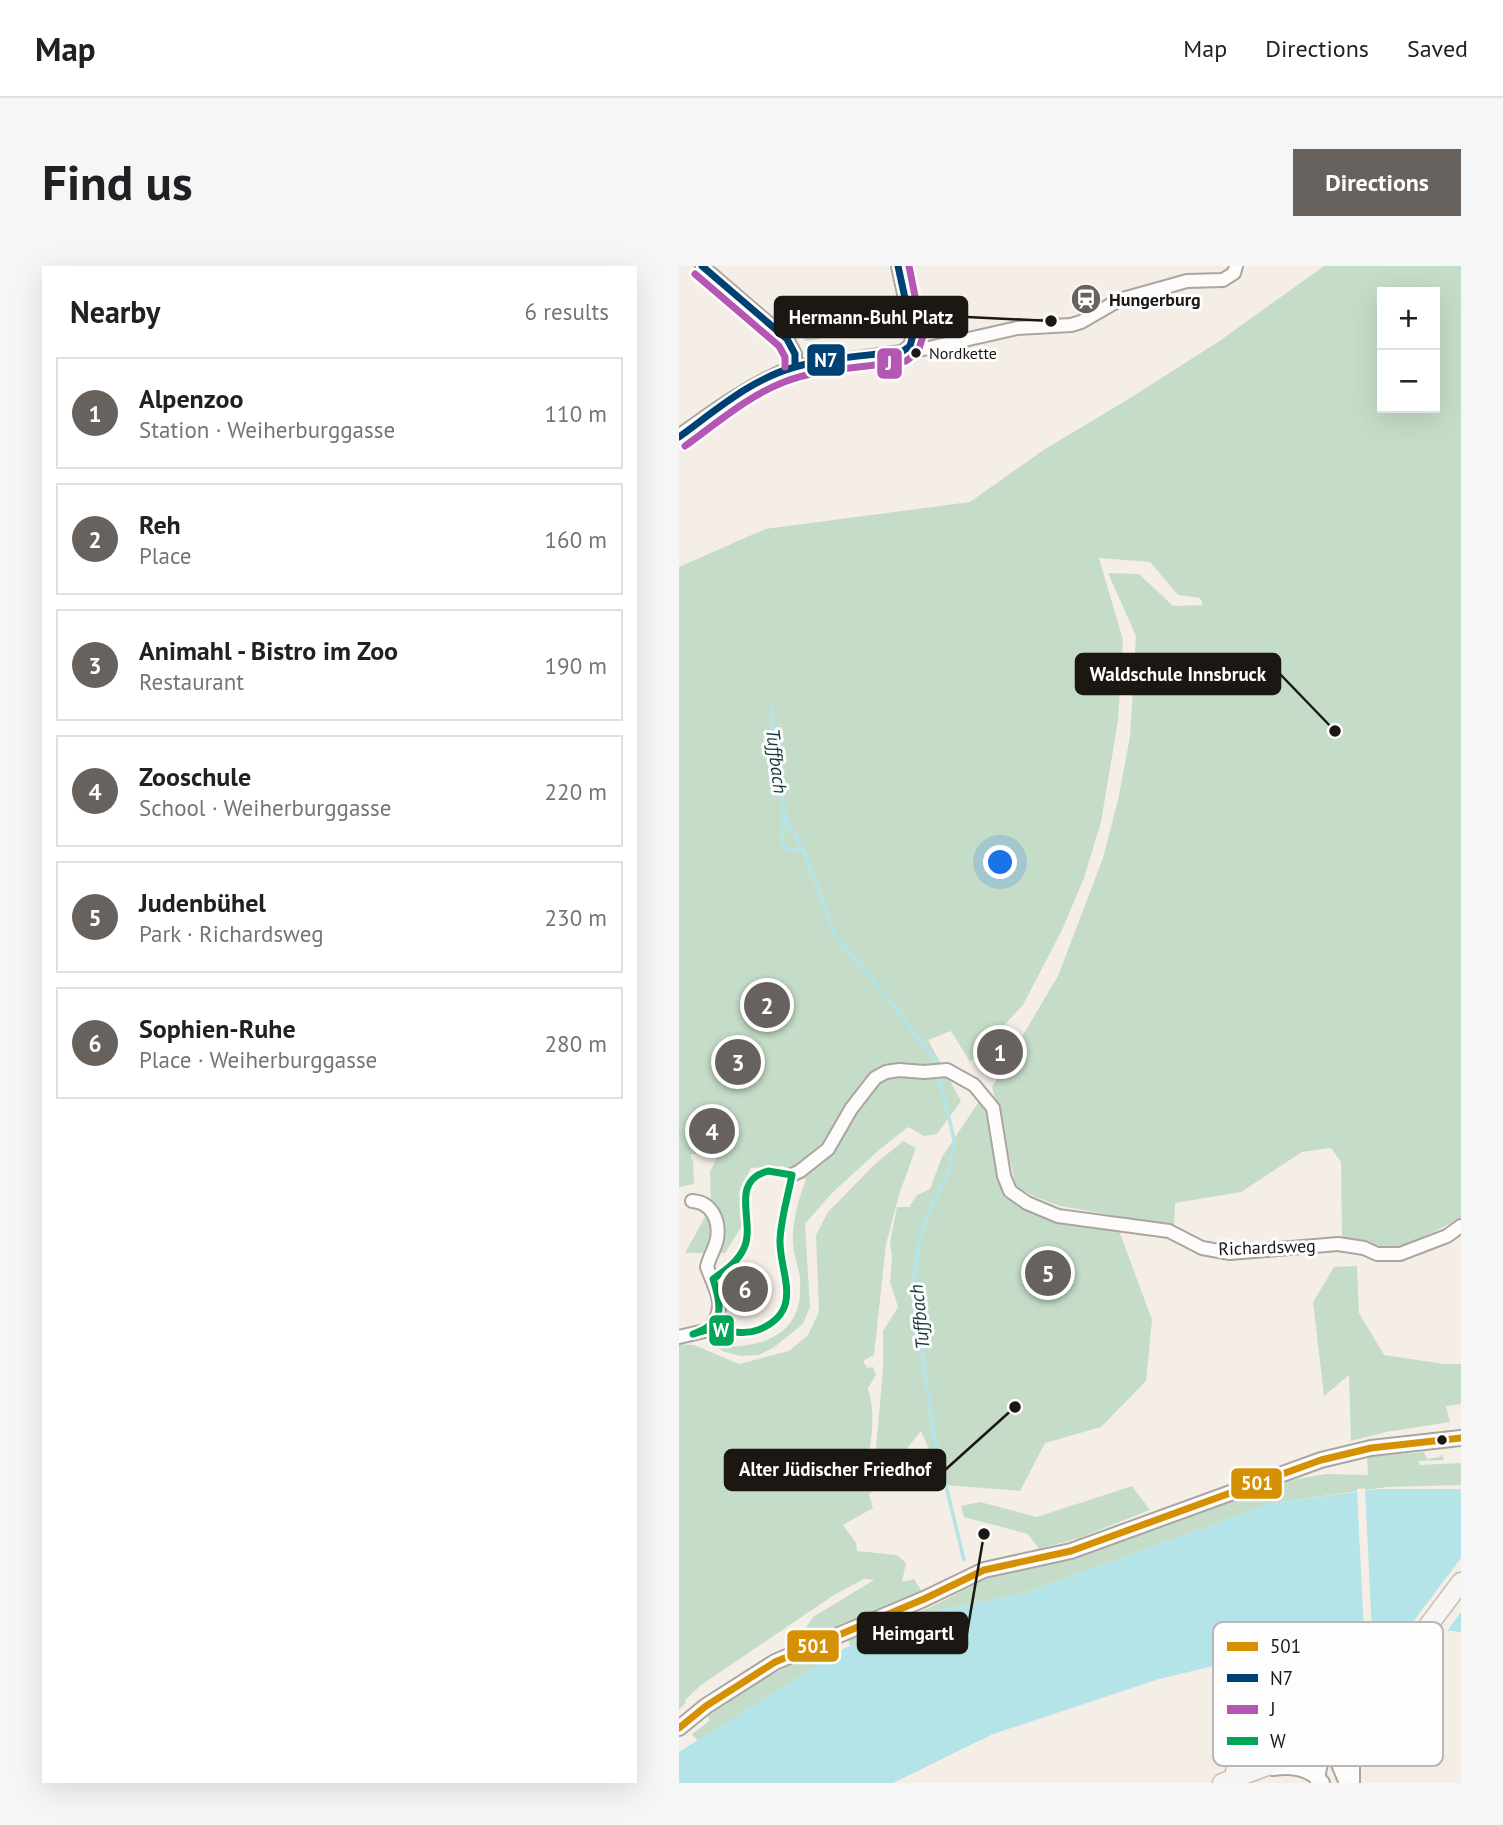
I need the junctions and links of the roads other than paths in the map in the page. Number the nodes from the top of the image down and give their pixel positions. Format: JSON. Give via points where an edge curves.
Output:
{"nodes":[{"id":1,"x":702,"y":266,"type":"edge"},
{"id":2,"x":898,"y":266,"type":"edge"},
{"id":3,"x":1236,"y":266,"type":"edge"},
{"id":4,"x":903,"y":351,"type":"junction"},
{"id":5,"x":795,"y":367,"type":"junction"},
{"id":6,"x":679,"y":437,"type":"edge"},
{"id":7,"x":792,"y":1175,"type":"dead end"},
{"id":8,"x":692,"y":1201,"type":"dead end"},
{"id":9,"x":1461,"y":1226,"type":"edge"},
{"id":10,"x":679,"y":1337,"type":"edge"},
{"id":11,"x":1461,"y":1438,"type":"edge"},
{"id":12,"x":1461,"y":1581,"type":"edge"},
{"id":13,"x":1431,"y":1622,"type":"edge"},
{"id":14,"x":679,"y":1728,"type":"edge"},
{"id":15,"x":1242,"y":1766,"type":"edge"},
{"id":16,"x":1265,"y":1766,"type":"edge"},
{"id":17,"x":1340,"y":1766,"type":"edge"},
{"id":18,"x":1255,"y":1772,"type":"junction"},
{"id":19,"x":1319,"y":1781,"type":"edge"},
{"id":20,"x":1224,"y":1782,"type":"edge"},
{"id":21,"x":1349,"y":1783,"type":"edge"}],
"edges":[{"from":1,"to":5,"type":"street","via":[[787,339],[795,354]]},
{"from":2,"to":4,"type":"street","via":[[913,335]]},
{"from":3,"to":4,"type":"street","via":[[1223,280],[1187,281],[1119,300],[1076,323],[1017,328]]},
{"from":4,"to":5,"type":"street"},
{"from":5,"to":6,"type":"street","via":[[748,390]]},
{"from":7,"to":9,"type":"street","name":"Richardsweg","via":[[828,1149],[851,1109],[876,1079],[886,1072],[936,1069],[974,1084],[993,1108],[1010,1191],[1058,1216],[1169,1231],[1202,1248],[1230,1253],[1338,1244],[1377,1254],[1400,1254]]},
{"from":8,"to":10,"type":"street","via":[[702,1203],[717,1219],[717,1240],[707,1267],[720,1308],[709,1330]]},
{"from":11,"to":14,"type":"street","via":[[1371,1448],[1321,1460],[1071,1551],[984,1570],[775,1662]]},
{"from":12,"to":13,"type":"main road"},
{"from":15,"to":20,"type":"main road"},
{"from":16,"to":18,"type":"main road"},
{"from":17,"to":21,"type":"street"},
{"from":18,"to":19,"type":"street","via":[[1293,1766]]},
{"from":18,"to":20,"type":"main road"}]}
